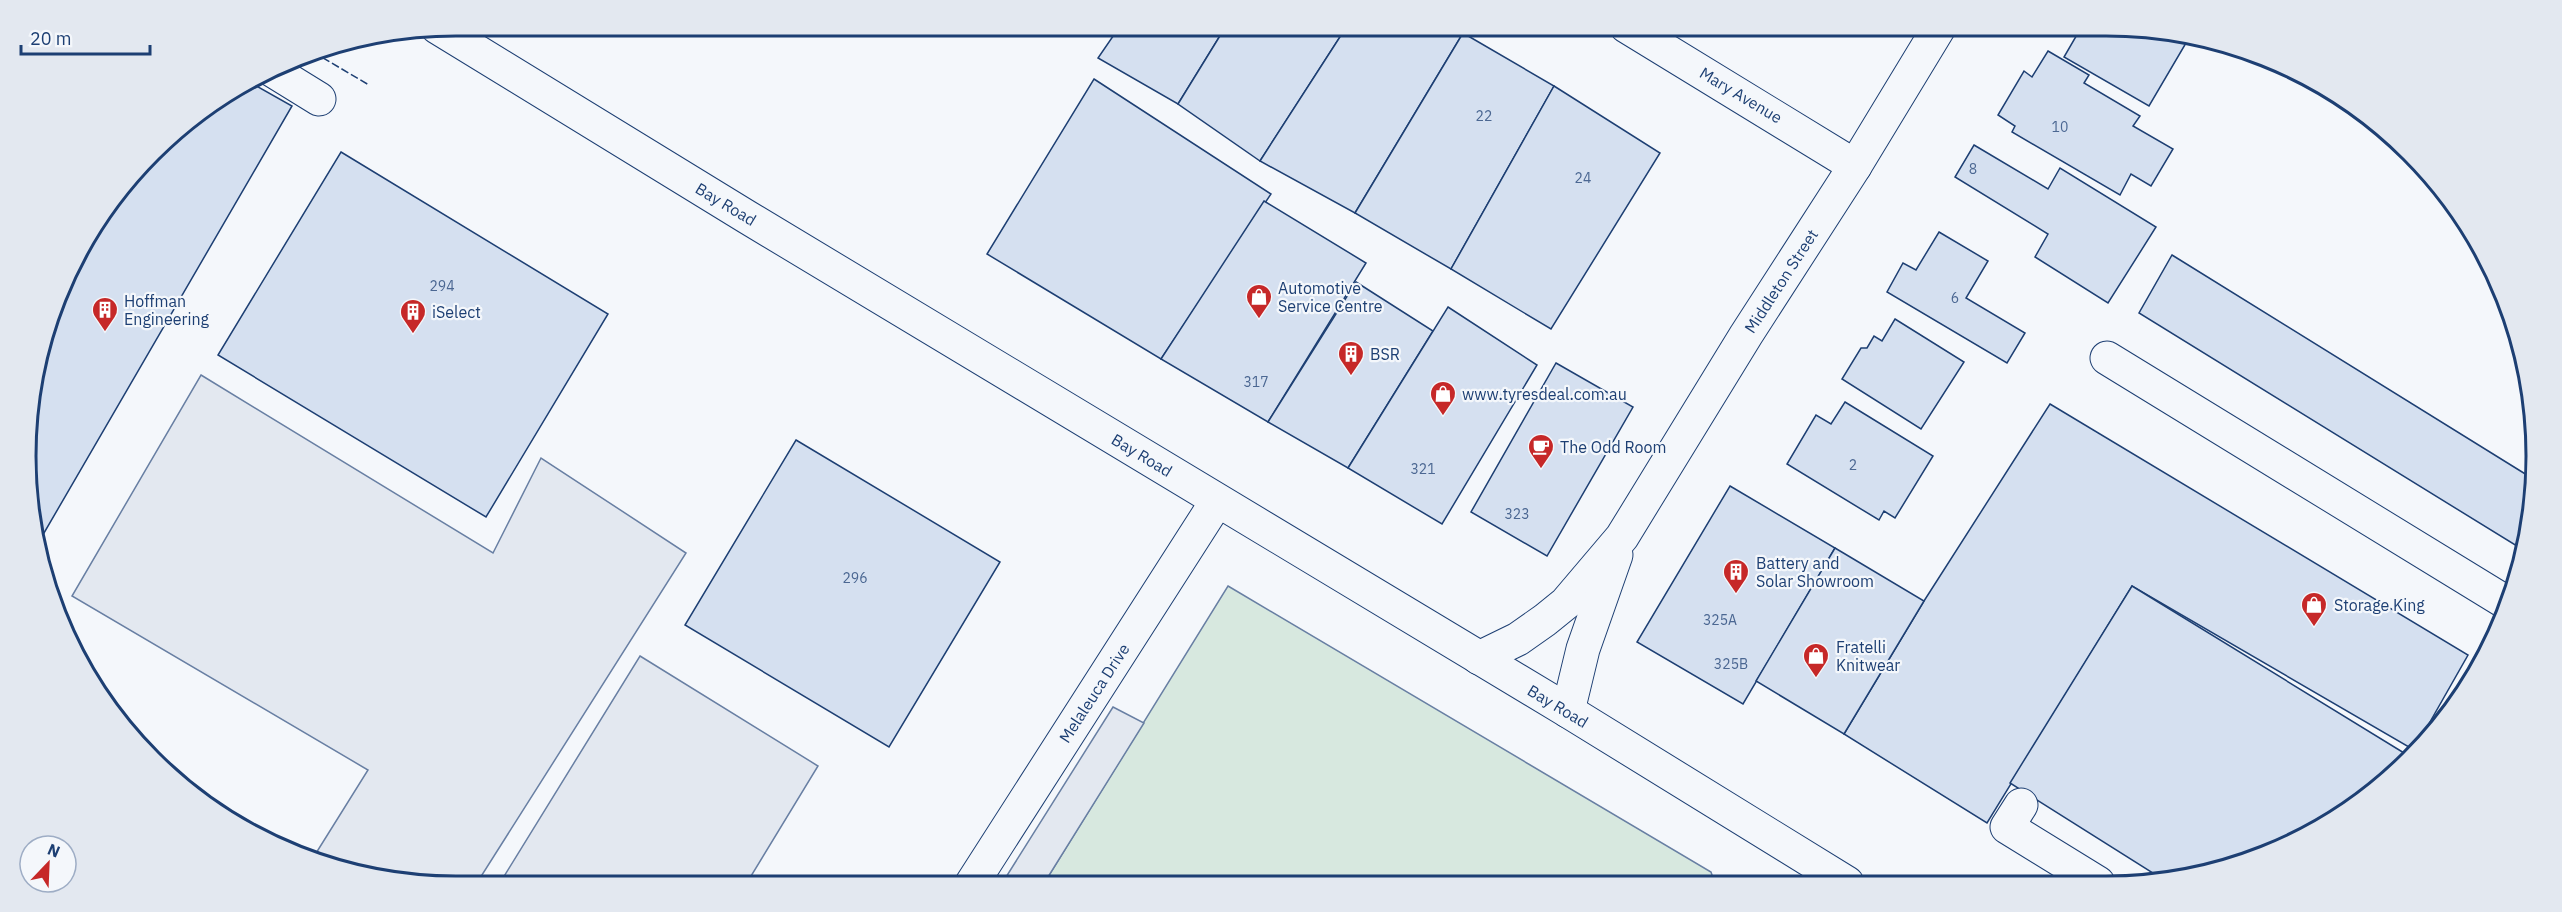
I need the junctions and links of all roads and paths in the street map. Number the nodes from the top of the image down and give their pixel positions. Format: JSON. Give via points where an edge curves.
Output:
{"nodes":[{"id":1,"x":451,"y":36,"type":"edge"},
{"id":2,"x":1642,"y":36,"type":"edge"},
{"id":3,"x":1934,"y":36,"type":"edge"},
{"id":4,"x":280,"y":75,"type":"edge"},
{"id":5,"x":319,"y":99,"type":"dead end"},
{"id":6,"x":1855,"y":165,"type":"junction"},
{"id":7,"x":2107,"y":358,"type":"dead end"},
{"id":8,"x":1217,"y":501,"type":"junction"},
{"id":9,"x":1622,"y":537,"type":"junction"},
{"id":10,"x":2501,"y":599,"type":"edge"},
{"id":11,"x":1479,"y":658,"type":"junction"},
{"id":12,"x":1568,"y":711,"type":"junction"},
{"id":13,"x":2021,"y":805,"type":"dead end"},
{"id":14,"x":978,"y":876,"type":"edge"},
{"id":15,"x":1829,"y":876,"type":"edge"},
{"id":16,"x":2087,"y":876,"type":"edge"}],
"edges":[{"from":1,"to":8,"type":"main road","name":"Bay Road"},
{"from":2,"to":6,"type":"main road","name":"Mary Avenue"},
{"from":3,"to":6,"type":"main road","name":"Middleton Street"},
{"from":4,"to":5,"type":"main road"},
{"from":6,"to":9,"type":"main road","name":"Middleton Street"},
{"from":7,"to":10,"type":"main road"},
{"from":8,"to":11,"type":"main road","name":"Bay Road"},
{"from":8,"to":14,"type":"main road","name":"Melaleuca Drive"},
{"from":9,"to":11,"type":"main road","name":"Middleton Street","via":[[1566,603],[1518,639]]},
{"from":9,"to":12,"type":"main road","name":"Middleton Street","via":[[1582,649]]},
{"from":11,"to":12,"type":"main road","name":"Bay Road"},
{"from":12,"to":15,"type":"main road","name":"Bay Road"},
{"from":13,"to":16,"type":"main road","via":[[2007,827]]}]}
